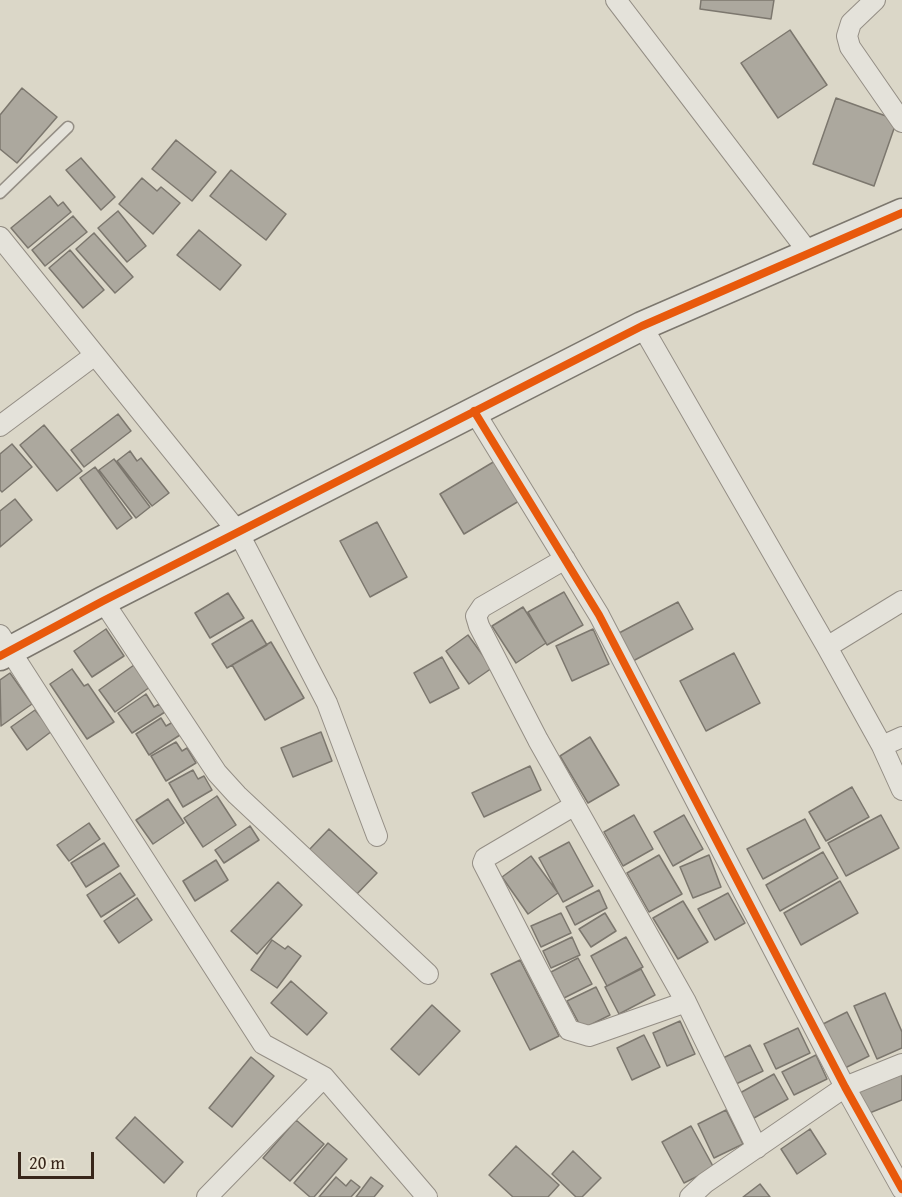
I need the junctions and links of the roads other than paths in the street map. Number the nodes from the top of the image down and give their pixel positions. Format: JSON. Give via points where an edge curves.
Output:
{"nodes":[{"id":1,"x":615,"y":0,"type":"edge"},
{"id":2,"x":874,"y":0,"type":"edge"},
{"id":3,"x":902,"y":122,"type":"edge"},
{"id":4,"x":68,"y":127,"type":"dead end"},
{"id":5,"x":0,"y":193,"type":"edge"},
{"id":6,"x":902,"y":213,"type":"edge"},
{"id":7,"x":0,"y":237,"type":"edge"},
{"id":8,"x":809,"y":253,"type":"junction"},
{"id":9,"x":642,"y":326,"type":"junction"},
{"id":10,"x":95,"y":356,"type":"junction"},
{"id":11,"x":474,"y":411,"type":"junction"},
{"id":12,"x":0,"y":426,"type":"edge"},
{"id":13,"x":238,"y":532,"type":"junction"},
{"id":14,"x":565,"y":559,"type":"junction"},
{"id":15,"x":902,"y":601,"type":"edge"},
{"id":16,"x":103,"y":602,"type":"junction"},
{"id":17,"x":827,"y":646,"type":"junction"},
{"id":18,"x":3,"y":647,"type":"edge"},
{"id":19,"x":902,"y":737,"type":"edge"},
{"id":20,"x":882,"y":746,"type":"junction"},
{"id":21,"x":902,"y":790,"type":"edge"},
{"id":22,"x":575,"y":805,"type":"junction"},
{"id":23,"x":377,"y":836,"type":"dead end"},
{"id":24,"x":428,"y":974,"type":"dead end"},
{"id":25,"x":686,"y":1002,"type":"junction"},
{"id":26,"x":902,"y":1064,"type":"edge"},
{"id":27,"x":324,"y":1077,"type":"junction"},
{"id":28,"x":845,"y":1087,"type":"junction"},
{"id":29,"x":757,"y":1148,"type":"junction"},
{"id":30,"x":902,"y":1189,"type":"edge"},
{"id":31,"x":207,"y":1197,"type":"edge"},
{"id":32,"x":427,"y":1197,"type":"edge"},
{"id":33,"x":690,"y":1197,"type":"edge"}],
"edges":[{"from":1,"to":8,"type":"street"},
{"from":2,"to":3,"type":"street","via":[[851,23],[847,36],[850,47]]},
{"from":4,"to":5,"type":"lane"},
{"from":6,"to":8,"type":"street"},
{"from":7,"to":10,"type":"street"},
{"from":8,"to":9,"type":"street"},
{"from":9,"to":11,"type":"street"},
{"from":9,"to":17,"type":"street"},
{"from":10,"to":12,"type":"street"},
{"from":10,"to":13,"type":"street"},
{"from":11,"to":13,"type":"street"},
{"from":11,"to":14,"type":"street"},
{"from":13,"to":16,"type":"street"},
{"from":13,"to":23,"type":"street","via":[[327,703]]},
{"from":14,"to":22,"type":"street","via":[[482,608],[476,616]]},
{"from":14,"to":28,"type":"street","via":[[599,615]]},
{"from":15,"to":17,"type":"street"},
{"from":16,"to":18,"type":"street"},
{"from":16,"to":24,"type":"street","via":[[230,788]]},
{"from":17,"to":20,"type":"street"},
{"from":18,"to":27,"type":"street","via":[[263,1044]]},
{"from":19,"to":20,"type":"street"},
{"from":20,"to":21,"type":"street"},
{"from":22,"to":25,"type":"street"},
{"from":22,"to":25,"type":"street","via":[[485,858],[483,863],[565,1023],[569,1030],[589,1036]]},
{"from":25,"to":29,"type":"street"},
{"from":26,"to":28,"type":"street"},
{"from":27,"to":31,"type":"street"},
{"from":27,"to":32,"type":"street"},
{"from":28,"to":29,"type":"street"},
{"from":28,"to":30,"type":"street"},
{"from":29,"to":33,"type":"street"}]}
